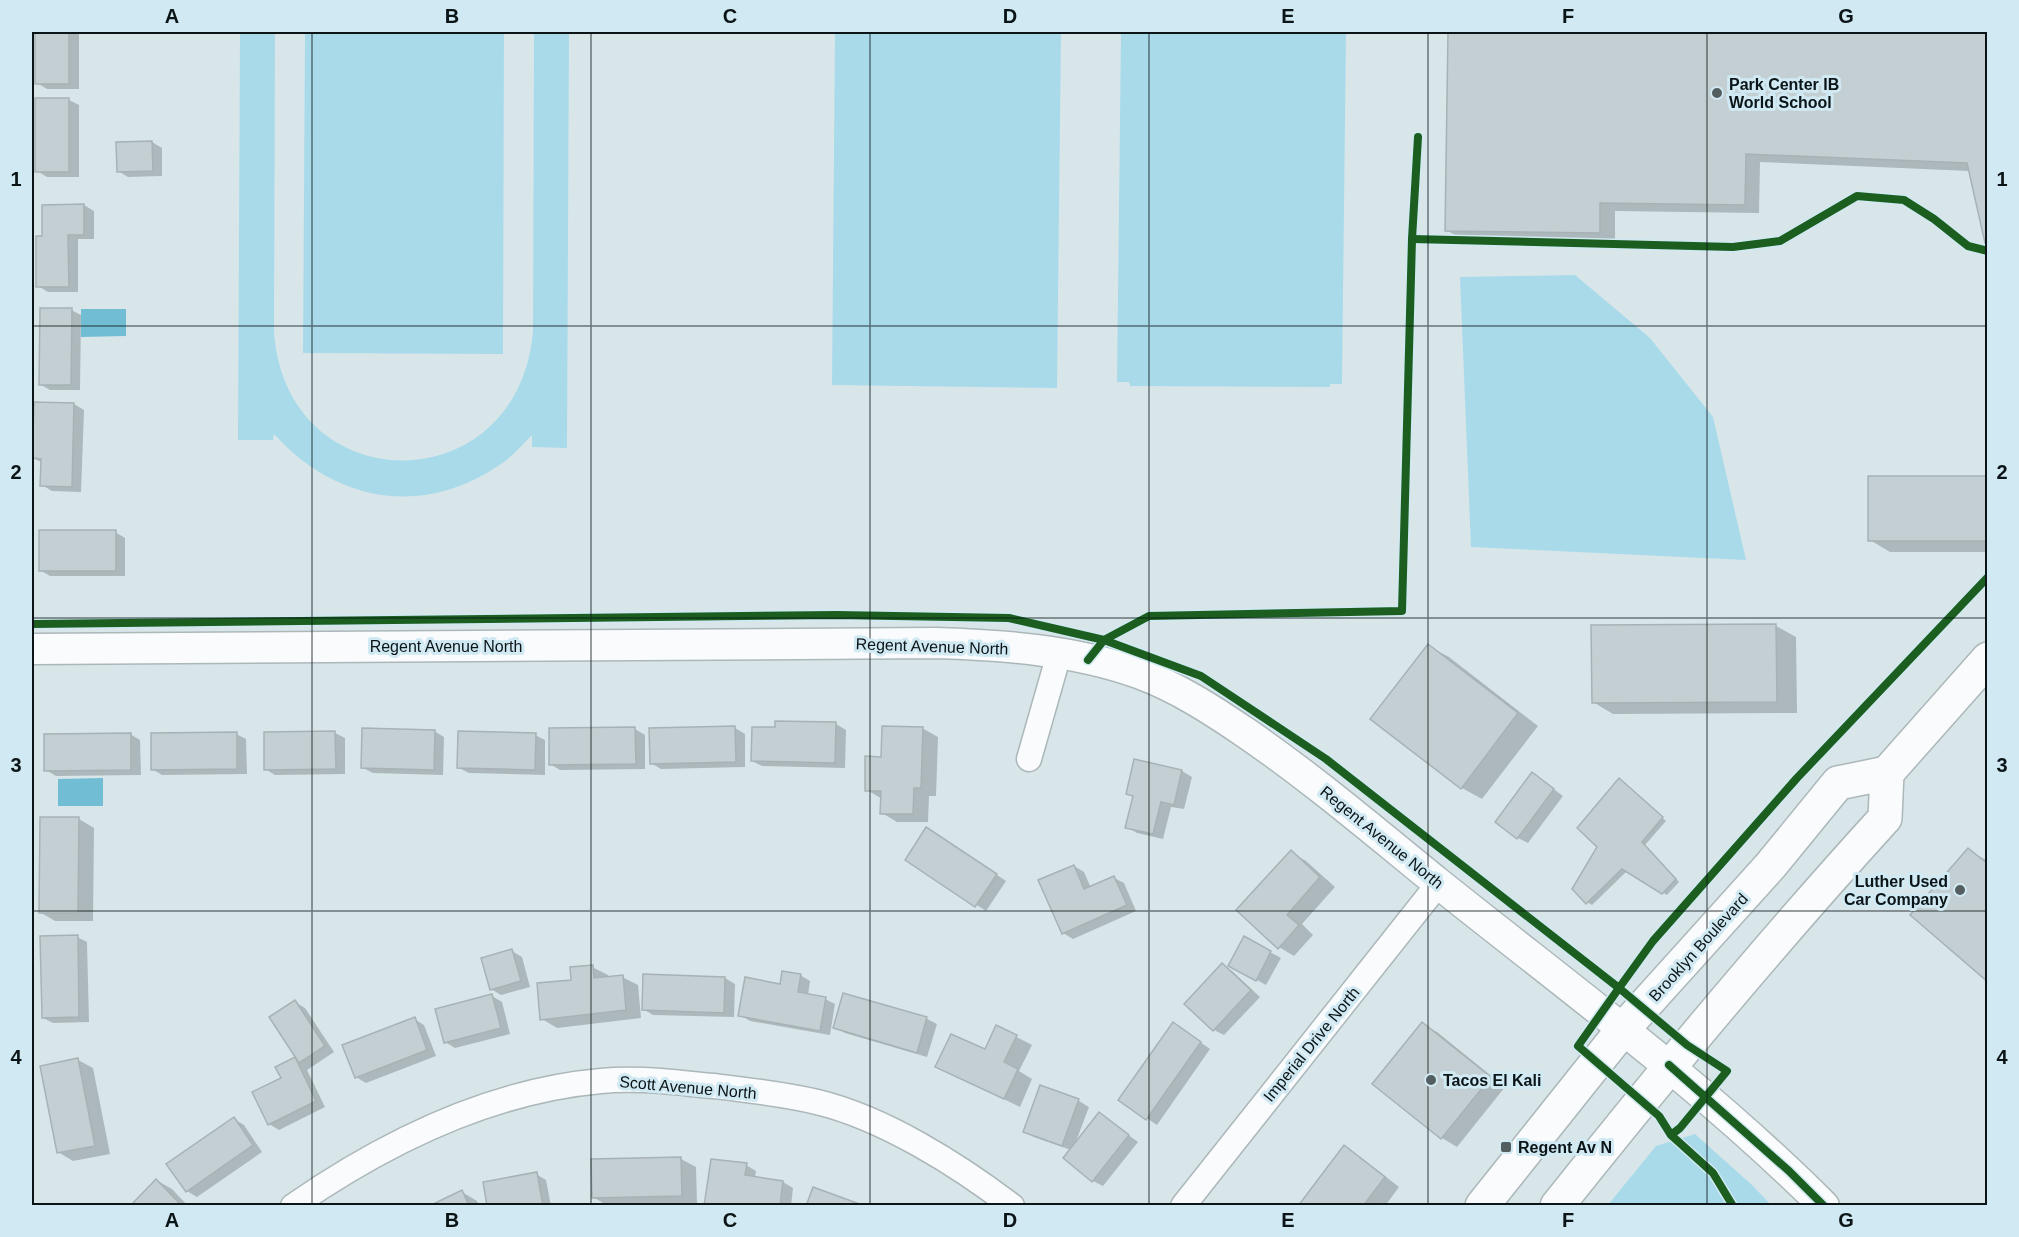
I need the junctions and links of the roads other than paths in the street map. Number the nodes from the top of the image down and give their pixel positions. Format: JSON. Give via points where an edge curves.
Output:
{"nodes":[{"id":1,"x":32,"y":649,"type":"edge"},
{"id":2,"x":1059,"y":654,"type":"junction"},
{"id":3,"x":1988,"y":658,"type":"edge"},
{"id":4,"x":1029,"y":759,"type":"dead end"},
{"id":5,"x":1887,"y":773,"type":"junction"},
{"id":6,"x":1439,"y":883,"type":"junction"},
{"id":7,"x":1624,"y":1028,"type":"junction"},
{"id":8,"x":1669,"y":1065,"type":"junction"},
{"id":9,"x":293,"y":1206,"type":"edge"},
{"id":10,"x":1012,"y":1206,"type":"edge"},
{"id":11,"x":1183,"y":1206,"type":"edge"},
{"id":12,"x":1482,"y":1206,"type":"edge"},
{"id":13,"x":1557,"y":1206,"type":"edge"},
{"id":14,"x":1824,"y":1206,"type":"edge"}],
"edges":[{"from":1,"to":2,"type":"street","name":"Regent Avenue North","via":[[935,643]]},
{"from":2,"to":4,"type":"street"},
{"from":2,"to":6,"type":"street","name":"Regent Avenue North","via":[[1137,673],[1199,701],[1294,766]]},
{"from":3,"to":5,"type":"main road"},
{"from":5,"to":7,"type":"main road","name":"Brooklyn Boulevard","via":[[1838,783],[1771,865]]},
{"from":5,"to":8,"type":"main road","via":[[1885,818]]},
{"from":6,"to":7,"type":"street","name":"Regent Avenue North"},
{"from":6,"to":11,"type":"street","name":"Imperial Drive North"},
{"from":7,"to":8,"type":"street","name":"Regent Avenue North"},
{"from":7,"to":12,"type":"main road","name":"Brooklyn Boulevard"},
{"from":8,"to":13,"type":"main road"},
{"from":8,"to":14,"type":"street","name":"Regent Avenue North"},
{"from":9,"to":10,"type":"street","name":"Scott Avenue North","via":[[388,1146],[473,1110],[548,1089],[630,1080],[723,1087],[818,1102],[907,1138]]}]}
